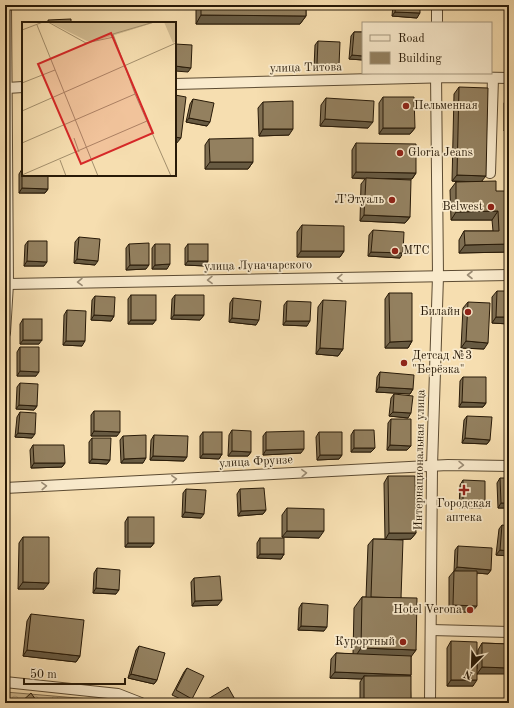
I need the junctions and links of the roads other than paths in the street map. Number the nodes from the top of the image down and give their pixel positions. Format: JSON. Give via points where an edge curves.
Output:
{"nodes":[{"id":1,"x":6,"y":5,"type":"edge"},
{"id":2,"x":437,"y":5,"type":"edge"},
{"id":3,"x":437,"y":22,"type":"edge"},
{"id":4,"x":436,"y":75,"type":"edge"},
{"id":5,"x":493,"y":78,"type":"junction"},
{"id":6,"x":509,"y":78,"type":"edge"},
{"id":7,"x":176,"y":84,"type":"edge"},
{"id":8,"x":22,"y":87,"type":"edge"},
{"id":9,"x":7,"y":88,"type":"junction"},
{"id":10,"x":490,"y":173,"type":"dead end"},
{"id":11,"x":509,"y":275,"type":"edge"},
{"id":12,"x":438,"y":276,"type":"junction"},
{"id":13,"x":8,"y":284,"type":"junction"},
{"id":14,"x":5,"y":333,"type":"edge"},
{"id":15,"x":432,"y":466,"type":"junction"},
{"id":16,"x":509,"y":466,"type":"edge"},
{"id":17,"x":5,"y":488,"type":"edge"},
{"id":18,"x":431,"y":630,"type":"junction"},
{"id":19,"x":509,"y":632,"type":"edge"},
{"id":20,"x":5,"y":682,"type":"edge"},
{"id":21,"x":141,"y":703,"type":"edge"},
{"id":22,"x":430,"y":703,"type":"edge"}],
"edges":[{"from":1,"to":9,"type":"street"},
{"from":2,"to":3,"type":"street"},
{"from":4,"to":5,"type":"street","name":"улица Титова"},
{"from":4,"to":7,"type":"street","name":"улица Титова"},
{"from":4,"to":12,"type":"street","name":"Интернациональная улица"},
{"from":5,"to":6,"type":"street","name":"улица Титова"},
{"from":5,"to":10,"type":"street"},
{"from":8,"to":9,"type":"street"},
{"from":9,"to":13,"type":"street"},
{"from":11,"to":12,"type":"street","name":"улица Луначарского","one_way":true},
{"from":12,"to":13,"type":"street","name":"улица Луначарского","one_way":true},
{"from":12,"to":15,"type":"street","name":"Интернациональная улица"},
{"from":13,"to":14,"type":"street"},
{"from":15,"to":16,"type":"street","name":"улица Фрунзе","one_way":true},
{"from":17,"to":15,"type":"street","name":"улица Фрунзе","one_way":true},
{"from":15,"to":18,"type":"street","name":"Интернациональная улица"},
{"from":18,"to":19,"type":"street"},
{"from":18,"to":22,"type":"street","name":"Интернациональная улица"},
{"from":20,"to":21,"type":"street","via":[[118,694]]}]}
